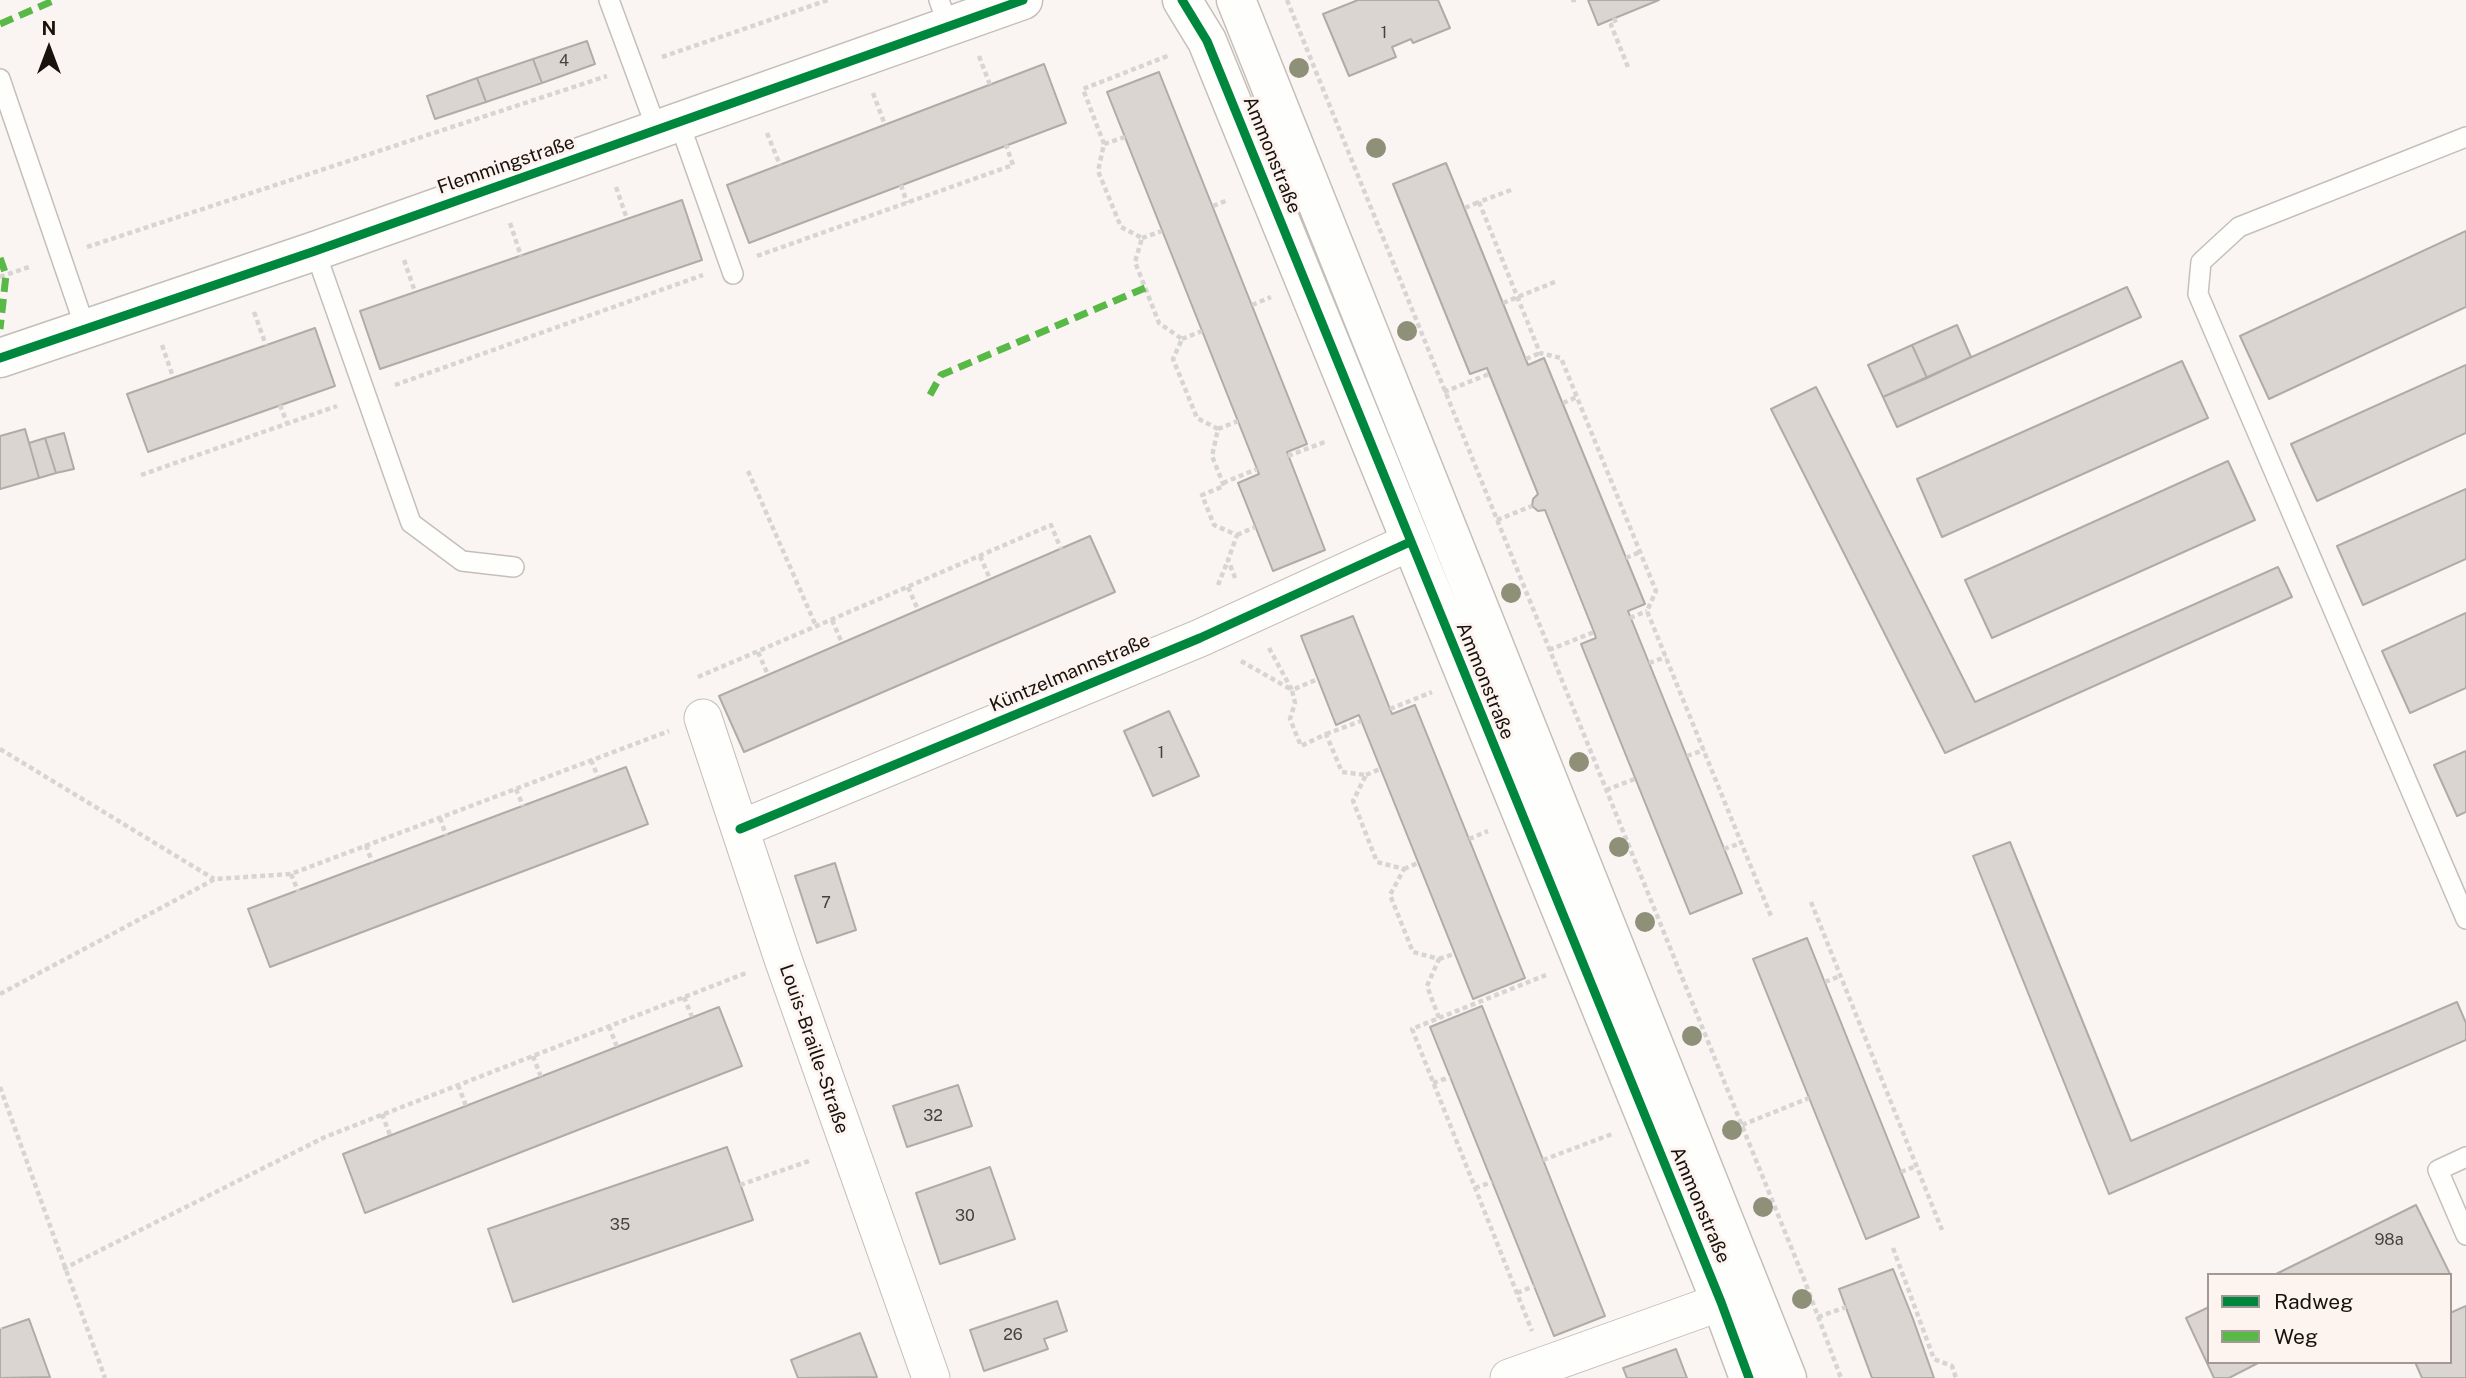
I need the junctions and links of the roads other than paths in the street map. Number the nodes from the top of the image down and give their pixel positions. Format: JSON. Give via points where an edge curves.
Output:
{"nodes":[{"id":1,"x":609,"y":0,"type":"edge"},
{"id":2,"x":1023,"y":0,"type":"edge"},
{"id":3,"x":1182,"y":0,"type":"edge"},
{"id":4,"x":1236,"y":0,"type":"edge"},
{"id":5,"x":944,"y":13,"type":"edge"},
{"id":6,"x":0,"y":79,"type":"edge"},
{"id":7,"x":668,"y":126,"type":"junction"},
{"id":8,"x":2466,"y":137,"type":"edge"},
{"id":9,"x":315,"y":251,"type":"junction"},
{"id":10,"x":731,"y":270,"type":"road end"},
{"id":11,"x":86,"y":330,"type":"junction"},
{"id":12,"x":0,"y":358,"type":"edge"},
{"id":13,"x":1410,"y":542,"type":"junction"},
{"id":14,"x":514,"y":567,"type":"dead end"},
{"id":15,"x":703,"y":718,"type":"road end"},
{"id":16,"x":740,"y":829,"type":"junction"},
{"id":17,"x":2466,"y":919,"type":"edge"},
{"id":18,"x":2466,"y":1157,"type":"edge"},
{"id":19,"x":2466,"y":1235,"type":"edge"},
{"id":20,"x":1721,"y":1302,"type":"junction"},
{"id":21,"x":931,"y":1378,"type":"edge"},
{"id":22,"x":1509,"y":1378,"type":"edge"},
{"id":23,"x":1749,"y":1378,"type":"edge"},
{"id":24,"x":1787,"y":1378,"type":"edge"}],
"edges":[{"from":1,"to":7,"type":"lane","via":[[634,67]]},
{"from":2,"to":5,"type":"street","name":"Flemmingstraße"},
{"from":3,"to":13,"type":"street","name":"Ammonstraße","via":[[1207,41]]},
{"from":4,"to":24,"type":"street","name":"Ammonstraße"},
{"from":5,"to":7,"type":"street","name":"Flemmingstraße"},
{"from":6,"to":11,"type":"lane"},
{"from":7,"to":9,"type":"street","name":"Flemmingstraße"},
{"from":7,"to":10,"type":"lane"},
{"from":8,"to":17,"type":"lane","via":[[2239,227],[2201,262],[2198,294]]},
{"from":9,"to":11,"type":"street","name":"Flemmingstraße"},
{"from":9,"to":14,"type":"lane","via":[[411,523],[462,561]]},
{"from":11,"to":12,"type":"street","name":"Flemmingstraße"},
{"from":13,"to":16,"type":"street","name":"Küntzelmannstraße","via":[[1199,638]]},
{"from":13,"to":20,"type":"street","name":"Ammonstraße"},
{"from":15,"to":16,"type":"street","name":"Louis-Braille-Straße"},
{"from":16,"to":21,"type":"street","name":"Louis-Braille-Straße"},
{"from":18,"to":19,"type":"lane","via":[[2438,1170]]},
{"from":20,"to":22,"type":"street"},
{"from":20,"to":23,"type":"street","name":"Ammonstraße"}]}
